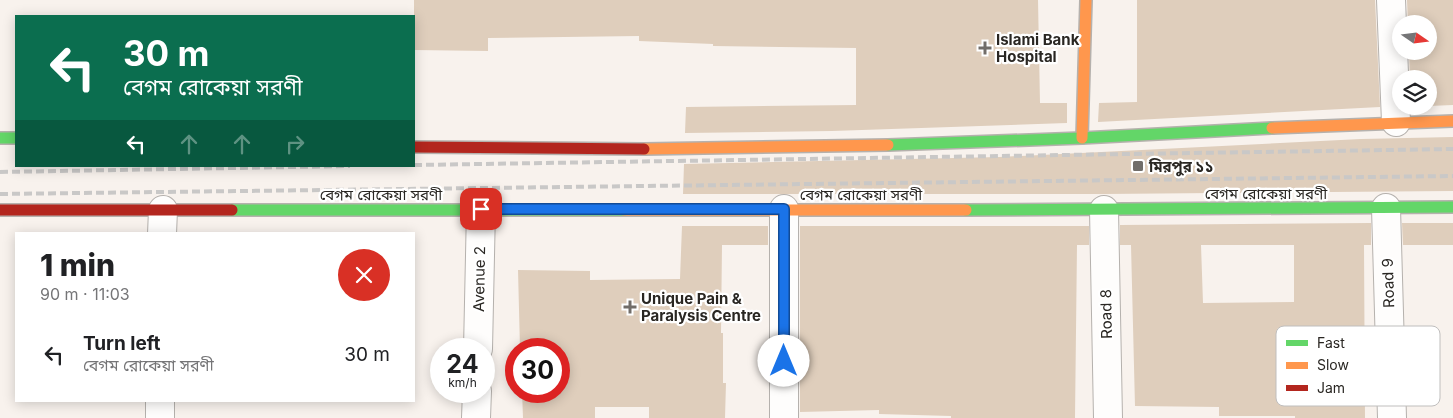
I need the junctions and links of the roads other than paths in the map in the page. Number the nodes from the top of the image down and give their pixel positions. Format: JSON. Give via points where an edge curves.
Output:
{"nodes":[{"id":1,"x":1086,"y":0,"type":"edge"},
{"id":2,"x":1391,"y":0,"type":"edge"},
{"id":3,"x":1453,"y":121,"type":"edge"},
{"id":4,"x":1396,"y":122,"type":"junction"},
{"id":5,"x":0,"y":138,"type":"edge"},
{"id":6,"x":15,"y":138,"type":"edge"},
{"id":7,"x":1082,"y":138,"type":"junction"},
{"id":8,"x":415,"y":147,"type":"edge"},
{"id":9,"x":1453,"y":207,"type":"edge"},
{"id":10,"x":1386,"y":208,"type":"junction"},
{"id":11,"x":481,"y":209,"type":"junction"},
{"id":12,"x":784,"y":209,"type":"junction"},
{"id":13,"x":0,"y":210,"type":"edge"},
{"id":14,"x":1104,"y":210,"type":"junction"},
{"id":15,"x":163,"y":222,"type":"edge"},
{"id":16,"x":1389,"y":326,"type":"edge"},
{"id":17,"x":478,"y":338,"type":"edge"},
{"id":18,"x":160,"y":402,"type":"edge"},
{"id":19,"x":477,"y":403,"type":"edge"},
{"id":20,"x":160,"y":418,"type":"edge"},
{"id":21,"x":476,"y":418,"type":"edge"},
{"id":22,"x":784,"y":418,"type":"edge"},
{"id":23,"x":1108,"y":418,"type":"edge"}],
"edges":[{"from":1,"to":7,"type":"main road"},
{"from":2,"to":4,"type":"street"},
{"from":3,"to":4,"type":"main road"},
{"from":4,"to":7,"type":"main road"},
{"from":5,"to":6,"type":"main road"},
{"from":7,"to":8,"type":"main road","via":[[737,149]]},
{"from":9,"to":10,"type":"main road","name":"বেগম রোকেয়া সরণী"},
{"from":10,"to":14,"type":"main road","name":"বেগম রোকেয়া সরণী"},
{"from":10,"to":16,"type":"street","name":"Road 9"},
{"from":11,"to":12,"type":"main road","name":"বেগম রোকেয়া সরণী"},
{"from":11,"to":15,"type":"main road","name":"বেগম রোকেয়া সরণী"},
{"from":11,"to":17,"type":"street","name":"Avenue 2"},
{"from":12,"to":14,"type":"main road","name":"বেগম রোকেয়া সরণী"},
{"from":12,"to":22,"type":"street"},
{"from":13,"to":15,"type":"main road","name":"বেগম রোকেয়া সরণী"},
{"from":14,"to":23,"type":"street","name":"Road 8"},
{"from":18,"to":20,"type":"street"},
{"from":19,"to":21,"type":"street"}]}
